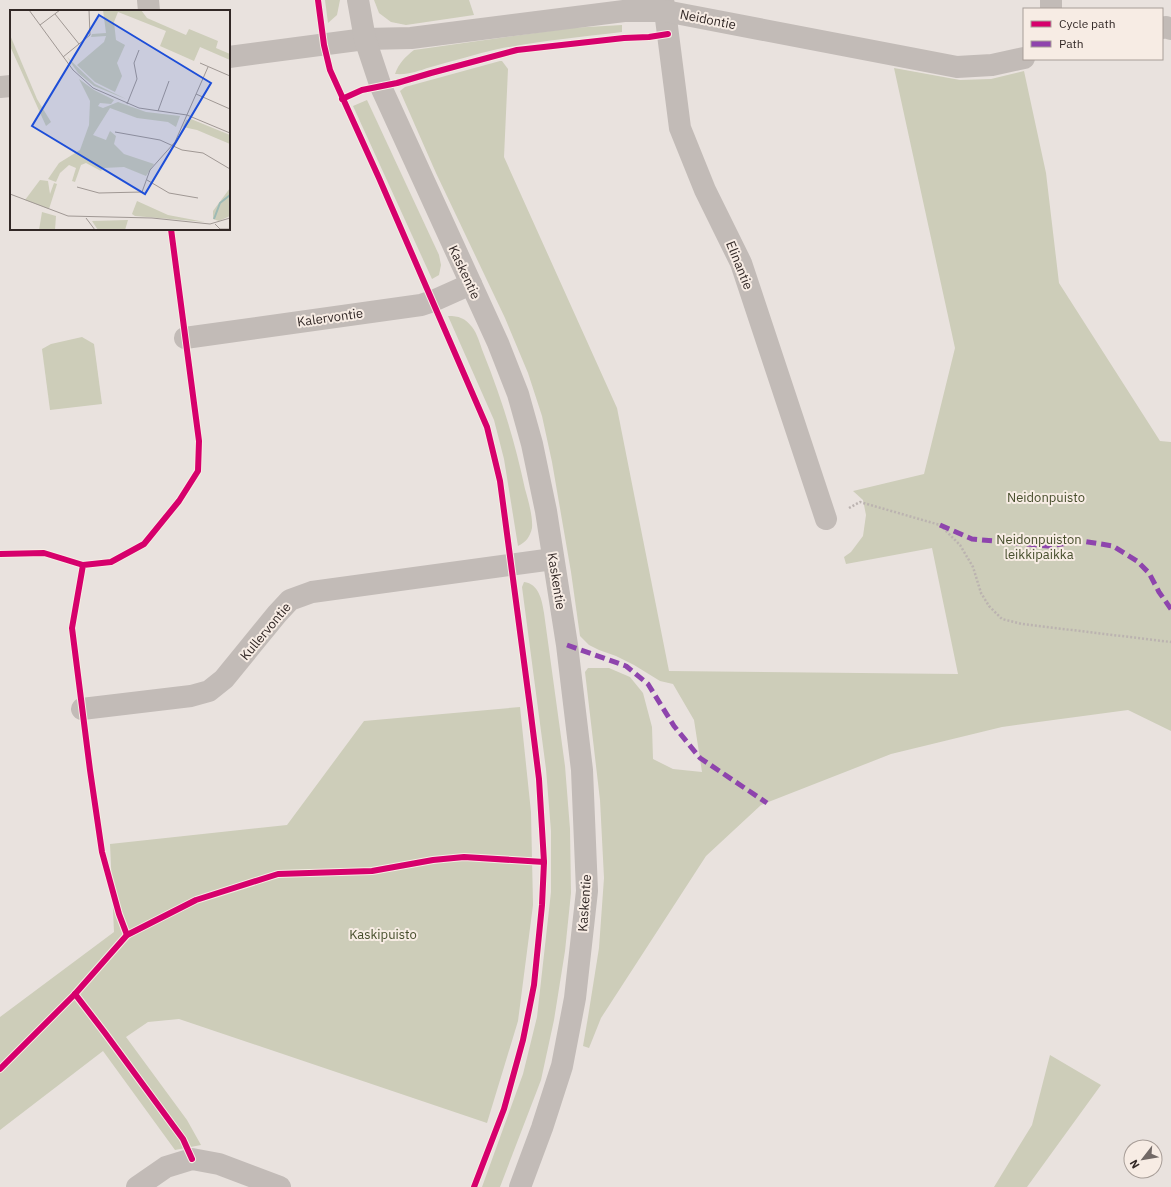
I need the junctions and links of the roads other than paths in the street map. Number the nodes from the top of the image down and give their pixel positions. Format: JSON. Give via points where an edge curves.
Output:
{"nodes":[{"id":1,"x":148,"y":0,"type":"edge"},
{"id":2,"x":358,"y":0,"type":"edge"},
{"id":3,"x":664,"y":5,"type":"edge"},
{"id":4,"x":149,"y":10,"type":"edge"},
{"id":5,"x":365,"y":39,"type":"junction"},
{"id":6,"x":230,"y":57,"type":"edge"},
{"id":7,"x":1023,"y":58,"type":"edge"},
{"id":8,"x":10,"y":86,"type":"edge"},
{"id":9,"x":0,"y":87,"type":"edge"},
{"id":10,"x":471,"y":284,"type":"junction"},
{"id":11,"x":185,"y":338,"type":"dead end"},
{"id":12,"x":826,"y":519,"type":"road end"},
{"id":13,"x":553,"y":559,"type":"junction"},
{"id":14,"x":82,"y":709,"type":"dead end"},
{"id":15,"x":137,"y":1187,"type":"edge"},
{"id":16,"x":280,"y":1187,"type":"edge"},
{"id":17,"x":520,"y":1187,"type":"edge"}],
"edges":[{"from":1,"to":4,"type":"street"},
{"from":2,"to":5,"type":"street","name":"Kaskentie"},
{"from":3,"to":5,"type":"street","name":"Neidontie","via":[[411,38]]},
{"from":3,"to":7,"type":"street","name":"Neidontie","via":[[957,67],[992,65]]},
{"from":3,"to":12,"type":"street","name":"Elinantie","via":[[680,128],[705,190],[741,263]]},
{"from":5,"to":6,"type":"street","name":"Neidontie"},
{"from":5,"to":10,"type":"street","name":"Kaskentie","via":[[382,87]]},
{"from":8,"to":9,"type":"street"},
{"from":10,"to":11,"type":"street","name":"Kalervontie","via":[[421,305]]},
{"from":10,"to":13,"type":"street","name":"Kaskentie","via":[[518,394],[532,444]]},
{"from":13,"to":14,"type":"street","name":"Kullervontie","via":[[312,592],[290,600],[224,679],[209,691],[191,696]]},
{"from":13,"to":17,"type":"street","name":"Kaskentie","via":[[567,645],[582,770],[587,891],[575,998],[562,1066]]},
{"from":15,"to":16,"type":"street","via":[[166,1167],[192,1159],[219,1164]]}]}
